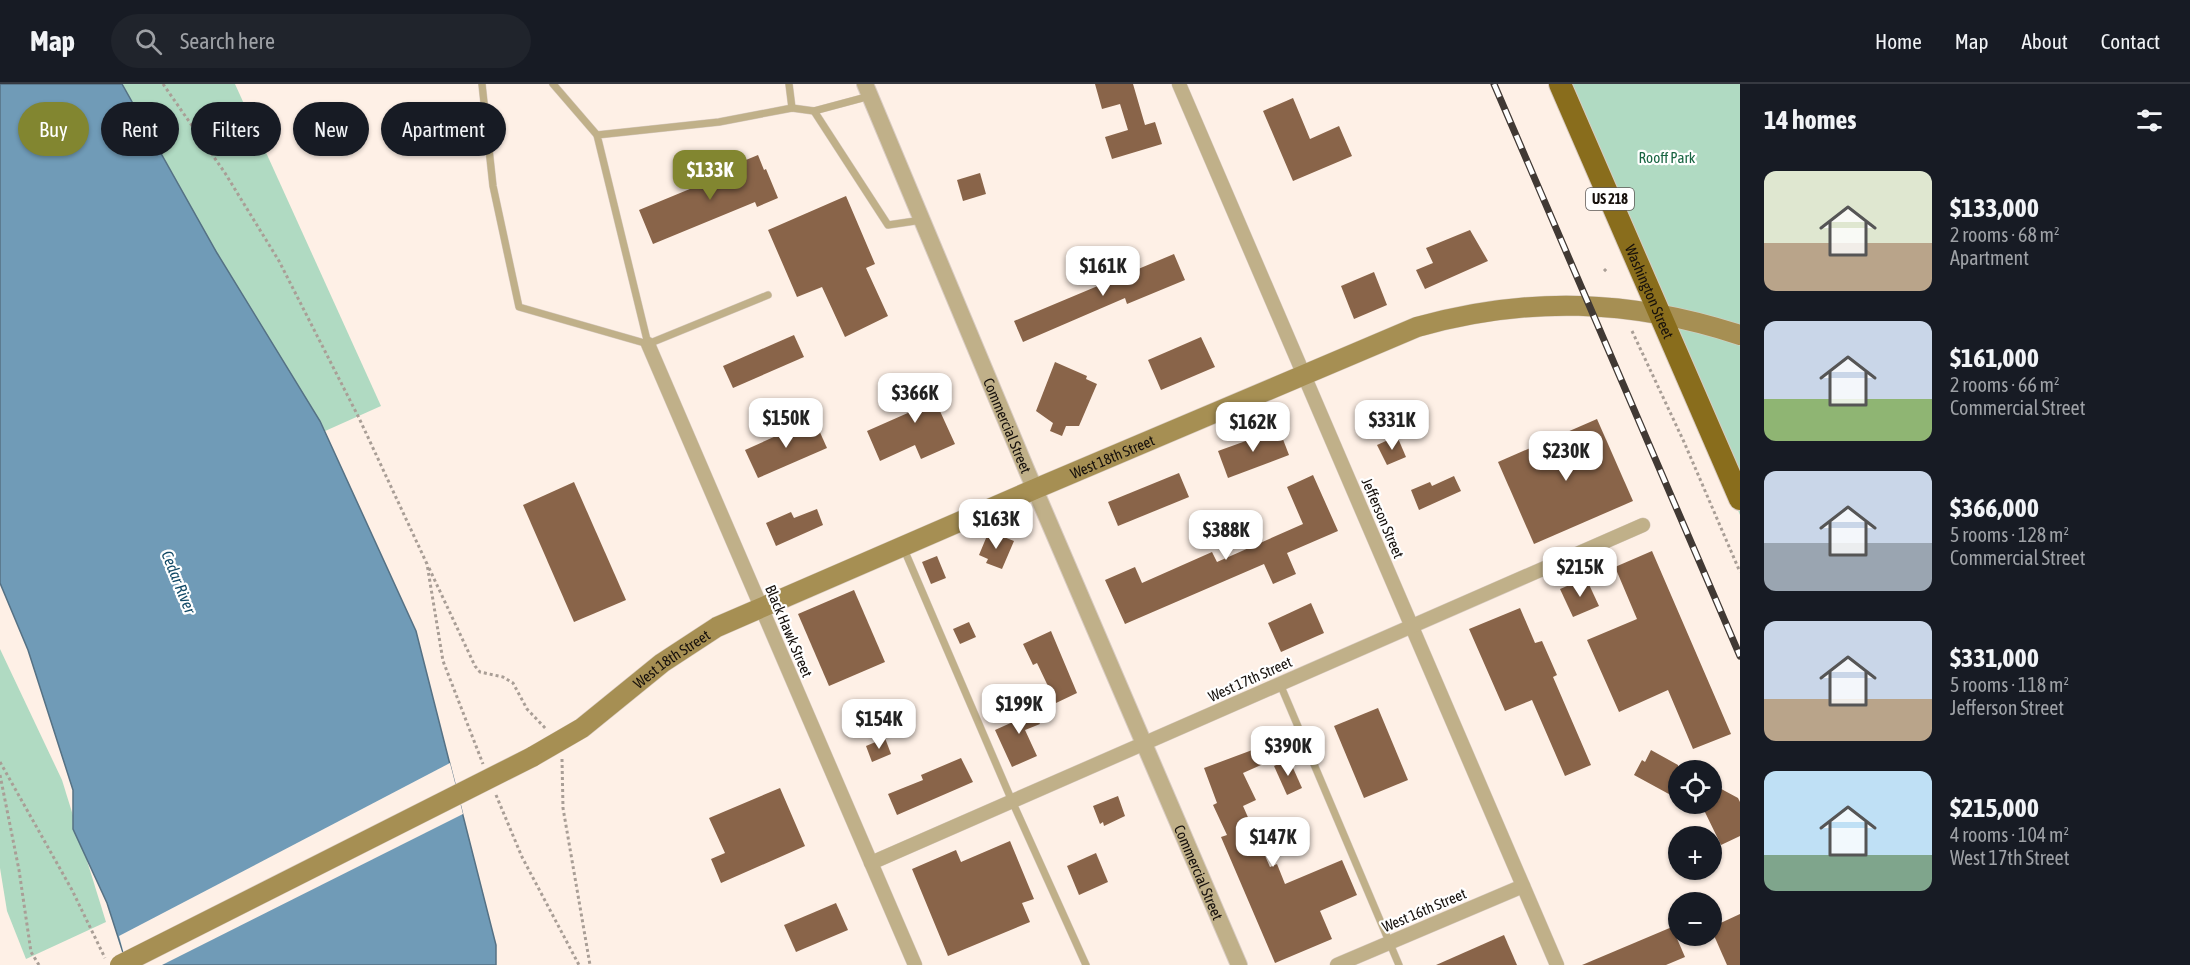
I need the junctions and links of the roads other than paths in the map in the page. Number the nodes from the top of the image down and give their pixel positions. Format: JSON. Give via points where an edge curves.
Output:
{"nodes":[{"id":1,"x":482,"y":84,"type":"edge"},
{"id":2,"x":553,"y":84,"type":"edge"},
{"id":3,"x":789,"y":84,"type":"edge"},
{"id":4,"x":1179,"y":84,"type":"edge"},
{"id":5,"x":1560,"y":84,"type":"edge"},
{"id":6,"x":867,"y":90,"type":"edge"},
{"id":7,"x":792,"y":108,"type":"junction"},
{"id":8,"x":814,"y":111,"type":"junction"},
{"id":9,"x":597,"y":135,"type":"junction"},
{"id":10,"x":922,"y":220,"type":"junction"},
{"id":11,"x":768,"y":295,"type":"dead end"},
{"id":12,"x":1660,"y":314,"type":"junction"},
{"id":13,"x":1740,"y":335,"type":"edge"},
{"id":14,"x":648,"y":344,"type":"junction"},
{"id":15,"x":1304,"y":375,"type":"junction"},
{"id":16,"x":1035,"y":489,"type":"junction"},
{"id":17,"x":1740,"y":499,"type":"edge"},
{"id":18,"x":1643,"y":525,"type":"dead end"},
{"id":19,"x":902,"y":546,"type":"junction"},
{"id":20,"x":761,"y":608,"type":"junction"},
{"id":21,"x":1412,"y":626,"type":"junction"},
{"id":22,"x":1280,"y":684,"type":"junction"},
{"id":23,"x":1144,"y":743,"type":"junction"},
{"id":24,"x":1012,"y":801,"type":"junction"},
{"id":25,"x":871,"y":863,"type":"junction"},
{"id":26,"x":1523,"y":886,"type":"junction"},
{"id":27,"x":1389,"y":943,"type":"junction"},
{"id":28,"x":120,"y":965,"type":"edge"},
{"id":29,"x":915,"y":965,"type":"edge"},
{"id":30,"x":1086,"y":965,"type":"edge"},
{"id":31,"x":1239,"y":965,"type":"edge"},
{"id":32,"x":1337,"y":965,"type":"edge"},
{"id":33,"x":1399,"y":965,"type":"edge"},
{"id":34,"x":1557,"y":965,"type":"edge"}],
"edges":[{"from":1,"to":14,"type":"lane","via":[[493,186],[519,307]]},
{"from":2,"to":9,"type":"lane"},
{"from":3,"to":7,"type":"lane"},
{"from":4,"to":15,"type":"street","name":"Jefferson Street"},
{"from":5,"to":12,"type":"highway","name":"Washington Street","number":"US 218"},
{"from":6,"to":8,"type":"lane"},
{"from":6,"to":10,"type":"street","name":"Commercial Street"},
{"from":7,"to":8,"type":"lane"},
{"from":7,"to":9,"type":"lane","via":[[719,122]]},
{"from":8,"to":10,"type":"lane","via":[[888,225]]},
{"from":9,"to":14,"type":"lane"},
{"from":10,"to":16,"type":"street","name":"Commercial Street"},
{"from":11,"to":14,"type":"lane"},
{"from":12,"to":13,"type":"main road","name":"West 18th Street"},
{"from":12,"to":15,"type":"main road","name":"West 18th Street","via":[[1628,308],[1560,306],[1485,311],[1389,337]]},
{"from":12,"to":17,"type":"highway","name":"Washington Street","number":"US 218"},
{"from":14,"to":20,"type":"street","name":"Black Hawk Street"},
{"from":15,"to":16,"type":"main road","name":"West 18th Street"},
{"from":15,"to":21,"type":"street","name":"Jefferson Street"},
{"from":16,"to":19,"type":"main road","name":"West 18th Street"},
{"from":16,"to":23,"type":"street","name":"Commercial Street"},
{"from":18,"to":21,"type":"street","name":"West 17th Street"},
{"from":19,"to":20,"type":"main road","name":"West 18th Street"},
{"from":19,"to":24,"type":"lane"},
{"from":20,"to":25,"type":"street","name":"Black Hawk Street"},
{"from":20,"to":28,"type":"main road","name":"West 18th Street","bridge":true,"via":[[700,637],[582,728],[532,757]]},
{"from":21,"to":22,"type":"street","name":"West 17th Street"},
{"from":21,"to":26,"type":"street","name":"Jefferson Street"},
{"from":22,"to":23,"type":"street","name":"West 17th Street"},
{"from":22,"to":27,"type":"lane"},
{"from":23,"to":24,"type":"street","name":"West 17th Street"},
{"from":23,"to":31,"type":"street","name":"Commercial Street"},
{"from":24,"to":25,"type":"street","name":"West 17th Street"},
{"from":24,"to":30,"type":"lane"},
{"from":25,"to":29,"type":"street","name":"Black Hawk Street"},
{"from":26,"to":27,"type":"street","name":"West 16th Street"},
{"from":26,"to":34,"type":"street","name":"Jefferson Street"},
{"from":27,"to":32,"type":"street","name":"West 16th Street"},
{"from":27,"to":33,"type":"lane"}]}
